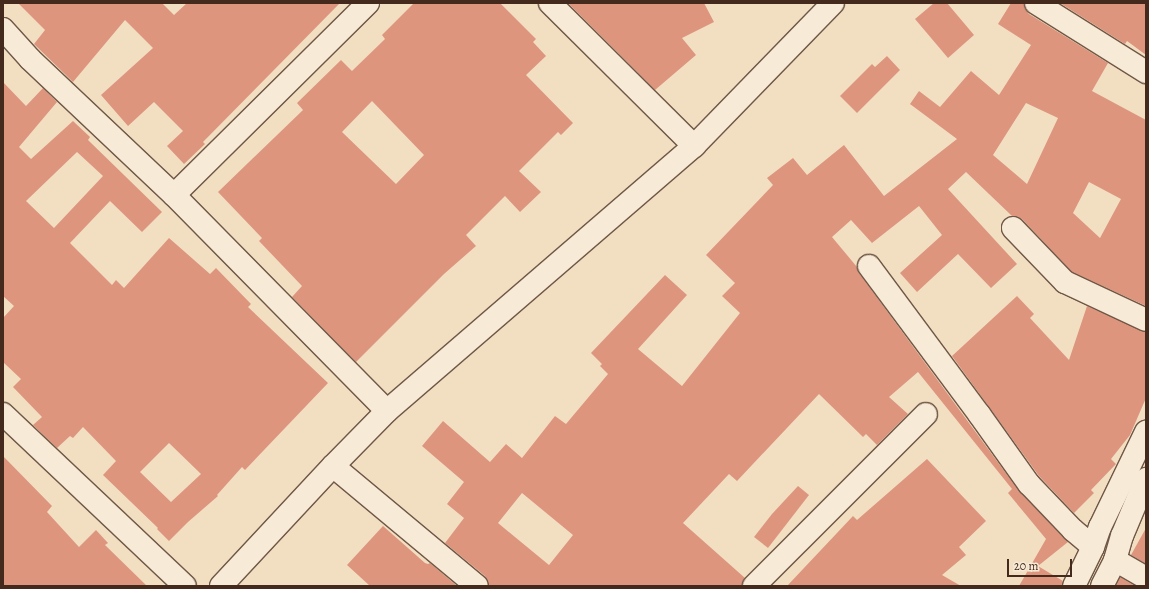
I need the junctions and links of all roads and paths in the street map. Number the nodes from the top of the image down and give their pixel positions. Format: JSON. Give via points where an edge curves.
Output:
{"nodes":[{"id":1,"x":550,"y":3,"type":"edge"},
{"id":2,"x":833,"y":3,"type":"edge"},
{"id":3,"x":1036,"y":3,"type":"edge"},
{"id":4,"x":366,"y":4,"type":"edge"},
{"id":5,"x":3,"y":29,"type":"edge"},
{"id":6,"x":1146,"y":72,"type":"edge"},
{"id":7,"x":694,"y":146,"type":"junction"},
{"id":8,"x":174,"y":195,"type":"junction"},
{"id":9,"x":1013,"y":228,"type":"dead end"},
{"id":10,"x":869,"y":266,"type":"dead end"},
{"id":11,"x":1146,"y":320,"type":"edge"},
{"id":12,"x":387,"y":411,"type":"junction"},
{"id":13,"x":3,"y":414,"type":"edge"},
{"id":14,"x":926,"y":414,"type":"dead end"},
{"id":15,"x":1146,"y":432,"type":"edge"},
{"id":16,"x":333,"y":466,"type":"junction"},
{"id":17,"x":1146,"y":479,"type":"edge"},
{"id":18,"x":1093,"y":547,"type":"junction"},
{"id":19,"x":1116,"y":560,"type":"junction"},
{"id":20,"x":1146,"y":578,"type":"edge"},
{"id":21,"x":185,"y":586,"type":"edge"},
{"id":22,"x":221,"y":586,"type":"edge"},
{"id":23,"x":478,"y":586,"type":"edge"},
{"id":24,"x":754,"y":586,"type":"edge"},
{"id":25,"x":1074,"y":586,"type":"edge"},
{"id":26,"x":1102,"y":586,"type":"edge"}],
"edges":[{"from":1,"to":7,"type":"street"},
{"from":2,"to":7,"type":"street"},
{"from":3,"to":6,"type":"street"},
{"from":4,"to":8,"type":"street"},
{"from":5,"to":8,"type":"street","via":[[30,59]]},
{"from":7,"to":12,"type":"street"},
{"from":8,"to":12,"type":"street"},
{"from":9,"to":11,"type":"street","via":[[1065,282]]},
{"from":10,"to":18,"type":"street","via":[[1029,484],[1072,530]]},
{"from":12,"to":16,"type":"street"},
{"from":13,"to":21,"type":"street"},
{"from":14,"to":24,"type":"street"},
{"from":15,"to":18,"type":"street","via":[[1100,527]]},
{"from":16,"to":22,"type":"street"},
{"from":16,"to":23,"type":"street"},
{"from":17,"to":19,"type":"street","via":[[1122,536]]},
{"from":18,"to":25,"type":"street"},
{"from":19,"to":20,"type":"street"},
{"from":19,"to":26,"type":"street"}]}
